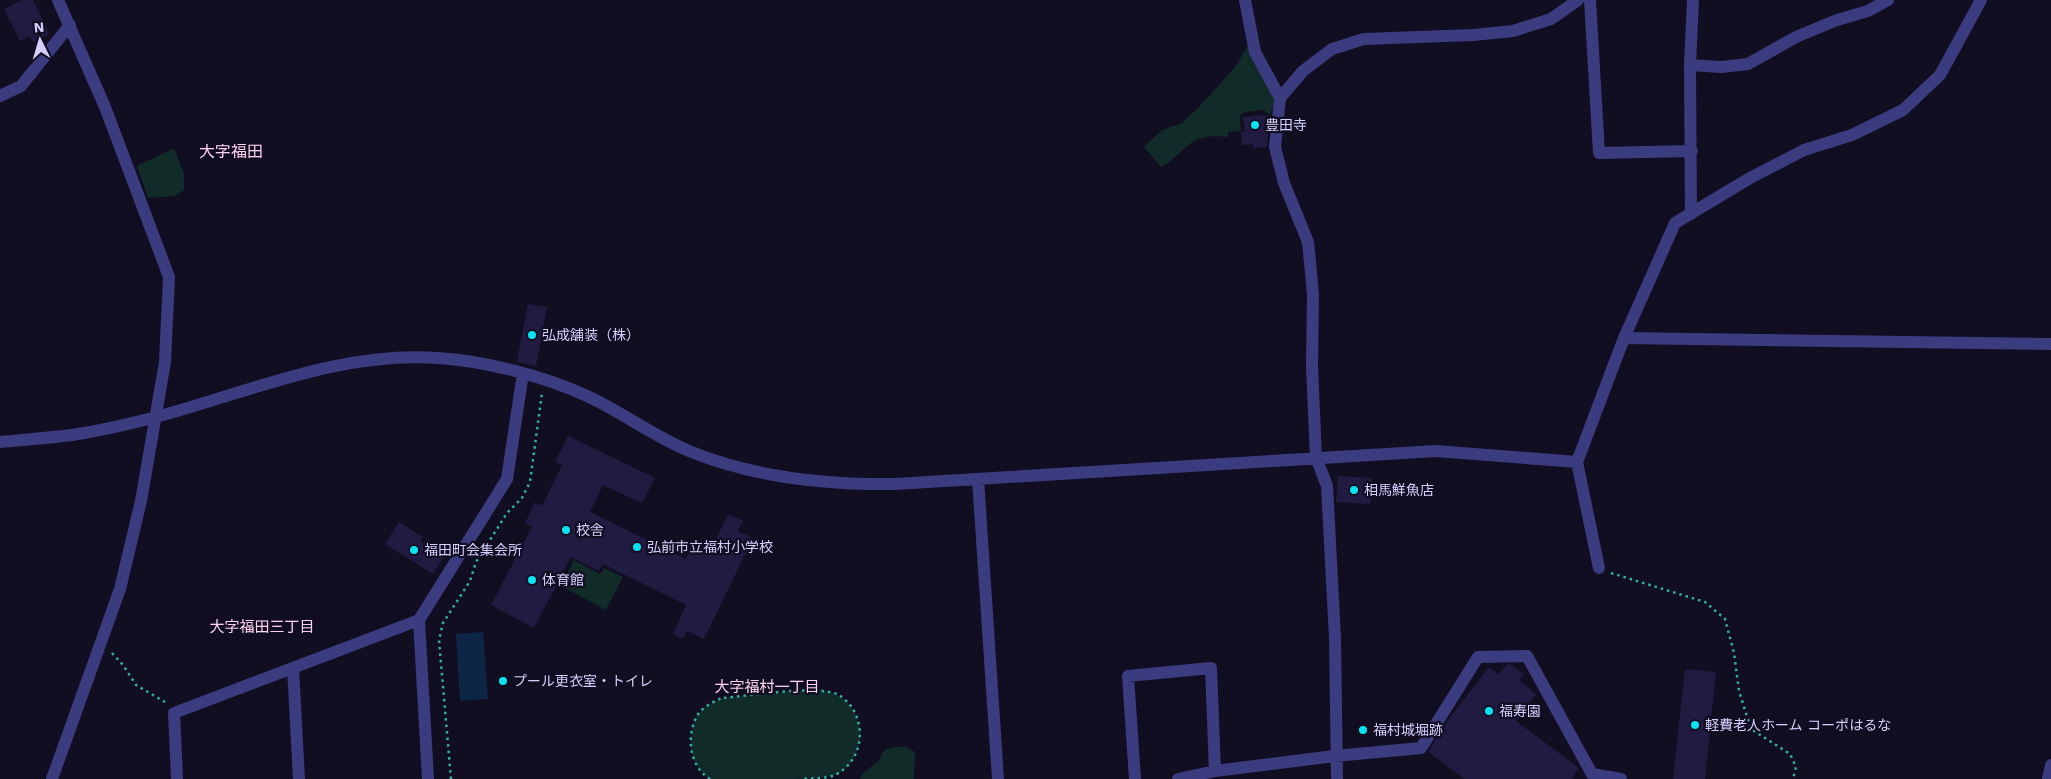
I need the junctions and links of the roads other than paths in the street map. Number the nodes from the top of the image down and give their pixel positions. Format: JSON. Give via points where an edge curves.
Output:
{"nodes":[{"id":1,"x":58,"y":0,"type":"edge"},
{"id":2,"x":1245,"y":0,"type":"edge"},
{"id":3,"x":1578,"y":0,"type":"edge"},
{"id":4,"x":1590,"y":0,"type":"edge"},
{"id":5,"x":1693,"y":0,"type":"edge"},
{"id":6,"x":1888,"y":0,"type":"edge"},
{"id":7,"x":1981,"y":0,"type":"edge"},
{"id":8,"x":70,"y":25,"type":"junction"},
{"id":9,"x":1690,"y":65,"type":"junction"},
{"id":10,"x":0,"y":96,"type":"edge"},
{"id":11,"x":1280,"y":98,"type":"junction"},
{"id":12,"x":1692,"y":150,"type":"junction"},
{"id":13,"x":1691,"y":214,"type":"junction"},
{"id":14,"x":1624,"y":338,"type":"junction"},
{"id":15,"x":2051,"y":344,"type":"edge"},
{"id":16,"x":523,"y":373,"type":"junction"},
{"id":17,"x":157,"y":416,"type":"junction"},
{"id":18,"x":0,"y":442,"type":"edge"},
{"id":19,"x":1316,"y":457,"type":"junction"},
{"id":20,"x":1577,"y":462,"type":"junction"},
{"id":21,"x":978,"y":479,"type":"junction"},
{"id":22,"x":1599,"y":568,"type":"road end"},
{"id":23,"x":419,"y":620,"type":"junction"},
{"id":24,"x":293,"y":668,"type":"junction"},
{"id":25,"x":1335,"y":756,"type":"junction"},
{"id":26,"x":2051,"y":765,"type":"edge"},
{"id":27,"x":1215,"y":771,"type":"junction"},
{"id":28,"x":52,"y":779,"type":"edge"},
{"id":29,"x":178,"y":779,"type":"edge"},
{"id":30,"x":300,"y":779,"type":"edge"},
{"id":31,"x":428,"y":779,"type":"edge"},
{"id":32,"x":998,"y":779,"type":"edge"},
{"id":33,"x":1135,"y":779,"type":"edge"},
{"id":34,"x":1178,"y":779,"type":"edge"},
{"id":35,"x":1336,"y":779,"type":"edge"},
{"id":36,"x":1621,"y":779,"type":"edge"},
{"id":37,"x":2048,"y":779,"type":"edge"}],
"edges":[{"from":1,"to":8,"type":"street"},
{"from":2,"to":11,"type":"street","via":[[1254,52]]},
{"from":3,"to":11,"type":"street","via":[[1551,19],[1513,31],[1364,39],[1332,49],[1303,71]]},
{"from":4,"to":12,"type":"street","via":[[1599,153]]},
{"from":5,"to":9,"type":"street"},
{"from":6,"to":9,"type":"street","via":[[1868,11],[1796,37],[1748,64]]},
{"from":7,"to":13,"type":"street","via":[[1940,75],[1903,110],[1852,135],[1804,150]]},
{"from":8,"to":10,"type":"street","via":[[20,86]]},
{"from":8,"to":17,"type":"street","via":[[105,107],[169,277],[165,362]]},
{"from":9,"to":12,"type":"street"},
{"from":11,"to":19,"type":"street","via":[[1275,147],[1284,183],[1308,242],[1313,294]]},
{"from":12,"to":13,"type":"street"},
{"from":13,"to":14,"type":"street","via":[[1675,223]]},
{"from":14,"to":15,"type":"street"},
{"from":14,"to":20,"type":"street"},
{"from":16,"to":17,"type":"street","via":[[438,358],[383,359],[317,369]]},
{"from":16,"to":21,"type":"street","via":[[588,396],[688,450],[731,466],[780,477],[860,485]]},
{"from":16,"to":23,"type":"street","via":[[507,479]]},
{"from":17,"to":18,"type":"street","via":[[84,433]]},
{"from":17,"to":28,"type":"street","via":[[124,571]]},
{"from":19,"to":20,"type":"street","via":[[1436,451]]},
{"from":19,"to":21,"type":"street"},
{"from":19,"to":25,"type":"street","via":[[1327,486],[1335,638]]},
{"from":20,"to":22,"type":"street"},
{"from":21,"to":32,"type":"street"},
{"from":23,"to":24,"type":"street"},
{"from":23,"to":31,"type":"street"},
{"from":24,"to":29,"type":"street","via":[[174,713]]},
{"from":24,"to":30,"type":"street"},
{"from":25,"to":27,"type":"street"},
{"from":25,"to":35,"type":"street"},
{"from":25,"to":36,"type":"street","via":[[1421,748],[1478,657],[1527,656],[1592,774]]},
{"from":26,"to":37,"type":"street"},
{"from":27,"to":33,"type":"street","via":[[1211,668],[1128,676]]},
{"from":27,"to":34,"type":"street"}]}
